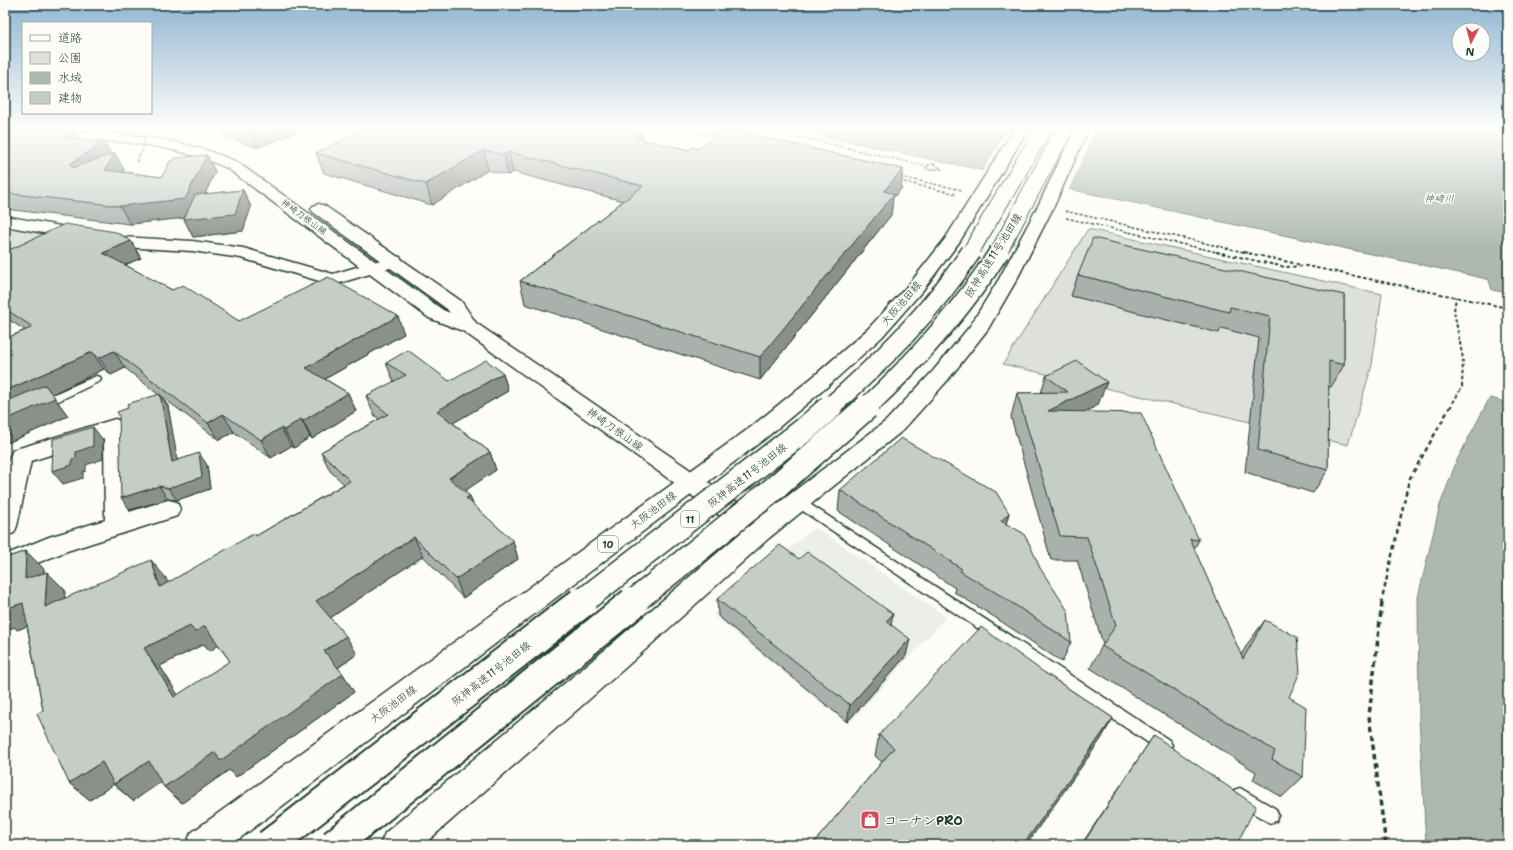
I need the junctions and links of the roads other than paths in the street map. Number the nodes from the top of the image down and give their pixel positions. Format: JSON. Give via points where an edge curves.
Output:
{"nodes":[{"id":1,"x":236,"y":168,"type":"edge"},
{"id":2,"x":260,"y":168,"type":"edge"},
{"id":3,"x":991,"y":168,"type":"edge"},
{"id":4,"x":1021,"y":168,"type":"edge"},
{"id":5,"x":1044,"y":168,"type":"edge"},
{"id":6,"x":1064,"y":168,"type":"edge"},
{"id":7,"x":279,"y":181,"type":"dead end"},
{"id":8,"x":304,"y":199,"type":"dead end"},
{"id":9,"x":5,"y":221,"type":"edge"},
{"id":10,"x":394,"y":261,"type":"junction"},
{"id":11,"x":374,"y":267,"type":"junction"},
{"id":12,"x":470,"y":327,"type":"junction"},
{"id":13,"x":96,"y":379,"type":"dead end"},
{"id":14,"x":33,"y":408,"type":"edge"},
{"id":15,"x":691,"y":482,"type":"junction"},
{"id":16,"x":798,"y":502,"type":"junction"},
{"id":17,"x":168,"y":509,"type":"dead end"},
{"id":18,"x":118,"y":525,"type":"junction"},
{"id":19,"x":5,"y":526,"type":"edge"},
{"id":20,"x":760,"y":531,"type":"junction"},
{"id":21,"x":5,"y":566,"type":"edge"},
{"id":22,"x":1177,"y":754,"type":"edge"},
{"id":23,"x":1230,"y":789,"type":"edge"},
{"id":24,"x":1270,"y":815,"type":"dead end"},
{"id":25,"x":203,"y":845,"type":"edge"},
{"id":26,"x":268,"y":845,"type":"edge"},
{"id":27,"x":334,"y":845,"type":"edge"},
{"id":28,"x":397,"y":845,"type":"edge"}],
"edges":[{"from":1,"to":11,"type":"main road","name":"神崎刀根山線"},
{"from":2,"to":7,"type":"main road"},
{"from":3,"to":15,"type":"main road","name":"大阪池田線","number":"10","via":[[971,194],[952,241],[917,286],[875,333],[770,423]]},
{"from":4,"to":26,"type":"main road","name":"阪神高速11号池田線","number":"11","bridge":true,"via":[[978,243],[950,282],[890,352],[849,391],[792,440]]},
{"from":5,"to":27,"type":"main road","name":"阪神高速11号池田線","bridge":true,"via":[[975,288],[916,360],[874,402],[770,492]]},
{"from":6,"to":16,"type":"main road","via":[[1008,280],[978,329],[940,376],[894,426]]},
{"from":8,"to":10,"type":"main road","name":"神崎刀根山線"},
{"from":9,"to":11,"type":"main road","via":[[121,242],[192,246],[243,253],[333,280]]},
{"from":10,"to":11,"type":"main road"},
{"from":10,"to":12,"type":"main road","name":"神崎刀根山線","via":[[454,305]]},
{"from":11,"to":12,"type":"main road","name":"神崎刀根山線","via":[[436,314]]},
{"from":12,"to":15,"type":"main road","name":"神崎刀根山線"},
{"from":13,"to":14,"type":"lane"},
{"from":15,"to":20,"type":"main road","name":"神崎刀根山線"},
{"from":15,"to":25,"type":"main road","name":"大阪池田線","number":"10"},
{"from":16,"to":20,"type":"main road"},
{"from":16,"to":22,"type":"lane"},
{"from":17,"to":18,"type":"main road"},
{"from":18,"to":19,"type":"main road","via":[[115,427],[21,456]]},
{"from":18,"to":21,"type":"main road","via":[[58,544]]},
{"from":20,"to":28,"type":"main road"},
{"from":23,"to":24,"type":"lane"}]}
